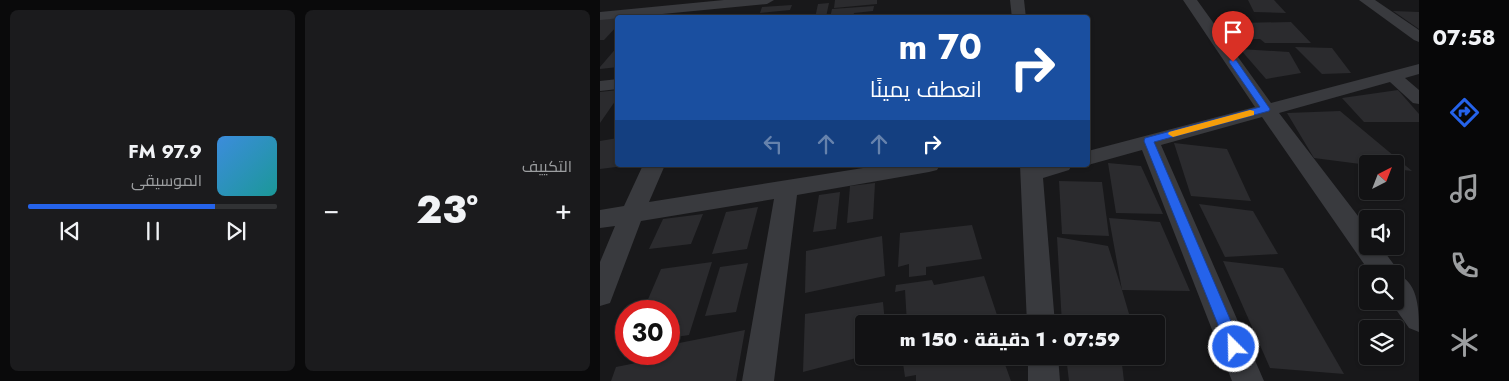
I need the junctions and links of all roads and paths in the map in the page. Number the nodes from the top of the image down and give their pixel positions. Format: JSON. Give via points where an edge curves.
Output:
{"nodes":[{"id":1,"x":761,"y":0,"type":"edge"},
{"id":2,"x":767,"y":0,"type":"edge"},
{"id":3,"x":1017,"y":0,"type":"edge"},
{"id":4,"x":1190,"y":0,"type":"edge"},
{"id":5,"x":1366,"y":0,"type":"edge"},
{"id":6,"x":750,"y":15,"type":"edge"},
{"id":7,"x":1019,"y":15,"type":"edge"},
{"id":8,"x":600,"y":16,"type":"edge"},
{"id":9,"x":1419,"y":37,"type":"edge"},
{"id":10,"x":1419,"y":70,"type":"edge"},
{"id":11,"x":1393,"y":76,"type":"junction"},
{"id":12,"x":615,"y":84,"type":"edge"},
{"id":13,"x":600,"y":86,"type":"edge"},
{"id":14,"x":1419,"y":99,"type":"edge"},
{"id":15,"x":1266,"y":109,"type":"junction"},
{"id":16,"x":1149,"y":141,"type":"junction"},
{"id":17,"x":1090,"y":157,"type":"edge"},
{"id":18,"x":653,"y":167,"type":"edge"},
{"id":19,"x":917,"y":167,"type":"edge"},
{"id":20,"x":1046,"y":167,"type":"edge"},
{"id":21,"x":1032,"y":169,"type":"edge"},
{"id":22,"x":787,"y":188,"type":"junction"},
{"id":23,"x":632,"y":214,"type":"junction"},
{"id":24,"x":600,"y":220,"type":"edge"},
{"id":25,"x":1379,"y":265,"type":"edge"},
{"id":26,"x":600,"y":294,"type":"edge"},
{"id":27,"x":1404,"y":298,"type":"edge"},
{"id":28,"x":1040,"y":315,"type":"edge"},
{"id":29,"x":1419,"y":318,"type":"edge"},
{"id":30,"x":1043,"y":365,"type":"edge"},
{"id":31,"x":758,"y":381,"type":"edge"},
{"id":32,"x":1044,"y":381,"type":"edge"},
{"id":33,"x":1248,"y":381,"type":"edge"}],
"edges":[{"from":1,"to":2,"type":"street"},
{"from":1,"to":6,"type":"street"},
{"from":1,"to":8,"type":"street"},
{"from":3,"to":7,"type":"street"},
{"from":4,"to":15,"type":"street"},
{"from":5,"to":9,"type":"street"},
{"from":10,"to":11,"type":"street"},
{"from":11,"to":14,"type":"street"},
{"from":11,"to":15,"type":"street"},
{"from":12,"to":13,"type":"street"},
{"from":15,"to":16,"type":"street"},
{"from":15,"to":25,"type":"street"},
{"from":16,"to":17,"type":"street"},
{"from":16,"to":33,"type":"street"},
{"from":18,"to":23,"type":"street"},
{"from":19,"to":22,"type":"street"},
{"from":20,"to":21,"type":"street"},
{"from":21,"to":28,"type":"street"},
{"from":22,"to":23,"type":"street"},
{"from":22,"to":31,"type":"street"},
{"from":23,"to":24,"type":"street"},
{"from":23,"to":26,"type":"street"},
{"from":27,"to":29,"type":"street"},
{"from":30,"to":32,"type":"street"}]}
